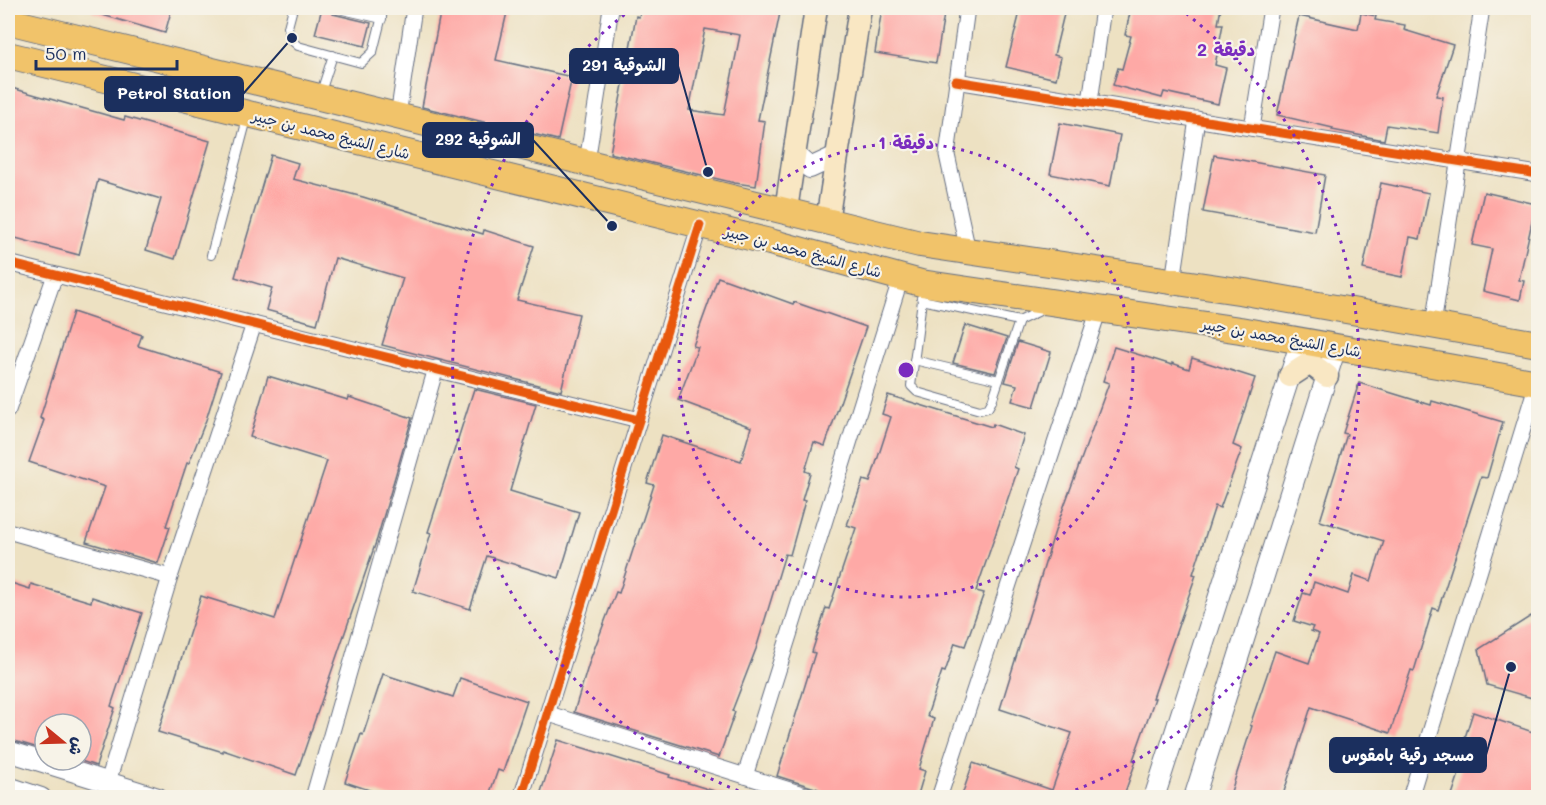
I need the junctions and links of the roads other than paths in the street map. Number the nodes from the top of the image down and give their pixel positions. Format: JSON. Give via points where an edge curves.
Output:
{"nodes":[{"id":1,"x":293,"y":8,"type":"edge"},
{"id":2,"x":334,"y":8,"type":"edge"},
{"id":3,"x":384,"y":8,"type":"edge"},
{"id":4,"x":414,"y":8,"type":"edge"},
{"id":5,"x":611,"y":8,"type":"edge"},
{"id":6,"x":816,"y":8,"type":"edge"},
{"id":7,"x":860,"y":8,"type":"edge"},
{"id":8,"x":968,"y":8,"type":"edge"},
{"id":9,"x":1103,"y":8,"type":"edge"},
{"id":10,"x":1271,"y":8,"type":"edge"},
{"id":11,"x":1482,"y":8,"type":"edge"},
{"id":12,"x":382,"y":19,"type":"junction"},
{"id":13,"x":8,"y":21,"type":"edge"},
{"id":14,"x":8,"y":55,"type":"edge"},
{"id":15,"x":333,"y":55,"type":"junction"},
{"id":16,"x":956,"y":81,"type":"junction"},
{"id":17,"x":319,"y":96,"type":"junction"},
{"id":18,"x":1090,"y":102,"type":"junction"},
{"id":19,"x":248,"y":114,"type":"junction"},
{"id":20,"x":398,"y":116,"type":"junction"},
{"id":21,"x":1197,"y":119,"type":"junction"},
{"id":22,"x":1252,"y":128,"type":"junction"},
{"id":23,"x":794,"y":154,"type":"junction"},
{"id":24,"x":836,"y":156,"type":"junction"},
{"id":25,"x":587,"y":162,"type":"junction"},
{"id":26,"x":1459,"y":162,"type":"junction"},
{"id":27,"x":1539,"y":174,"type":"edge"},
{"id":28,"x":786,"y":210,"type":"junction"},
{"id":29,"x":826,"y":220,"type":"junction"},
{"id":30,"x":700,"y":225,"type":"junction"},
{"id":31,"x":968,"y":250,"type":"junction"},
{"id":32,"x":211,"y":255,"type":"dead end"},
{"id":33,"x":8,"y":263,"type":"edge"},
{"id":34,"x":55,"y":275,"type":"junction"},
{"id":35,"x":1173,"y":281,"type":"junction"},
{"id":36,"x":911,"y":286,"type":"junction"},
{"id":37,"x":1056,"y":303,"type":"junction"},
{"id":38,"x":1099,"y":309,"type":"junction"},
{"id":39,"x":1019,"y":321,"type":"junction"},
{"id":40,"x":254,"y":324,"type":"junction"},
{"id":41,"x":1433,"y":325,"type":"junction"},
{"id":42,"x":1301,"y":341,"type":"junction"},
{"id":43,"x":1539,"y":344,"type":"edge"},
{"id":44,"x":1336,"y":347,"type":"junction"},
{"id":45,"x":914,"y":360,"type":"junction"},
{"id":46,"x":436,"y":368,"type":"junction"},
{"id":47,"x":1290,"y":376,"type":"junction"},
{"id":48,"x":1328,"y":376,"type":"junction"},
{"id":49,"x":999,"y":380,"type":"junction"},
{"id":50,"x":1538,"y":383,"type":"edge"},
{"id":51,"x":8,"y":410,"type":"edge"},
{"id":52,"x":639,"y":420,"type":"junction"},
{"id":53,"x":8,"y":531,"type":"edge"},
{"id":54,"x":170,"y":577,"type":"junction"},
{"id":55,"x":549,"y":714,"type":"junction"},
{"id":56,"x":8,"y":751,"type":"edge"},
{"id":57,"x":746,"y":776,"type":"junction"},
{"id":58,"x":108,"y":782,"type":"junction"},
{"id":59,"x":8,"y":787,"type":"edge"},
{"id":60,"x":41,"y":798,"type":"edge"},
{"id":61,"x":158,"y":798,"type":"edge"},
{"id":62,"x":313,"y":798,"type":"edge"},
{"id":63,"x":521,"y":798,"type":"edge"},
{"id":64,"x":815,"y":798,"type":"edge"},
{"id":65,"x":939,"y":798,"type":"edge"},
{"id":66,"x":1154,"y":798,"type":"edge"},
{"id":67,"x":1194,"y":798,"type":"edge"},
{"id":68,"x":1410,"y":798,"type":"edge"}],
"edges":[{"from":1,"to":15,"type":"lane","via":[[288,27],[291,40],[298,46]]},
{"from":2,"to":12,"type":"lane"},
{"from":3,"to":12,"type":"lane"},
{"from":4,"to":20,"type":"street"},
{"from":5,"to":25,"type":"street"},
{"from":6,"to":23,"type":"main road"},
{"from":7,"to":24,"type":"main road"},
{"from":8,"to":16,"type":"street"},
{"from":9,"to":18,"type":"street"},
{"from":10,"to":22,"type":"street"},
{"from":11,"to":26,"type":"street"},
{"from":12,"to":15,"type":"lane","via":[[368,59],[361,63]]},
{"from":13,"to":17,"type":"main road"},
{"from":14,"to":19,"type":"main road","name":"شارع الشيخ محمد بن جبير"},
{"from":15,"to":17,"type":"lane"},
{"from":16,"to":18,"type":"street"},
{"from":16,"to":31,"type":"street","via":[[947,155]]},
{"from":17,"to":20,"type":"main road"},
{"from":18,"to":21,"type":"street"},
{"from":19,"to":30,"type":"main road","name":"شارع الشيخ محمد بن جبير"},
{"from":19,"to":32,"type":"lane"},
{"from":20,"to":25,"type":"main road"},
{"from":21,"to":22,"type":"street"},
{"from":21,"to":35,"type":"street"},
{"from":22,"to":26,"type":"street"},
{"from":23,"to":24,"type":"street","via":[[810,168]]},
{"from":23,"to":28,"type":"main road"},
{"from":24,"to":29,"type":"main road"},
{"from":25,"to":28,"type":"main road"},
{"from":26,"to":27,"type":"street"},
{"from":26,"to":41,"type":"street"},
{"from":28,"to":29,"type":"main road"},
{"from":29,"to":31,"type":"main road","via":[[920,244]]},
{"from":30,"to":36,"type":"main road","name":"شارع الشيخ محمد بن جبير"},
{"from":30,"to":52,"type":"street"},
{"from":31,"to":35,"type":"main road"},
{"from":33,"to":34,"type":"street"},
{"from":34,"to":40,"type":"street"},
{"from":34,"to":51,"type":"street"},
{"from":35,"to":41,"type":"main road"},
{"from":36,"to":37,"type":"main road","name":"شارع الشيخ محمد بن جبير"},
{"from":36,"to":39,"type":"lane"},
{"from":36,"to":45,"type":"lane"},
{"from":36,"to":57,"type":"street"},
{"from":37,"to":38,"type":"main road","name":"شارع الشيخ محمد بن جبير"},
{"from":37,"to":39,"type":"lane"},
{"from":38,"to":42,"type":"main road","name":"شارع الشيخ محمد بن جبير"},
{"from":38,"to":65,"type":"street"},
{"from":39,"to":49,"type":"lane"},
{"from":40,"to":46,"type":"street"},
{"from":40,"to":54,"type":"street"},
{"from":41,"to":43,"type":"main road"},
{"from":42,"to":44,"type":"main road","name":"شارع الشيخ محمد بن جبير"},
{"from":42,"to":47,"type":"street"},
{"from":44,"to":48,"type":"street"},
{"from":44,"to":50,"type":"main road","name":"شارع الشيخ محمد بن جبير"},
{"from":45,"to":49,"type":"lane"},
{"from":45,"to":49,"type":"lane","via":[[910,381],[916,392],[980,410],[988,408]]},
{"from":46,"to":52,"type":"street"},
{"from":46,"to":62,"type":"street"},
{"from":47,"to":48,"type":"main road","via":[[1310,363]]},
{"from":47,"to":66,"type":"street"},
{"from":48,"to":67,"type":"street"},
{"from":50,"to":68,"type":"street"},
{"from":52,"to":55,"type":"street"},
{"from":53,"to":54,"type":"street"},
{"from":54,"to":58,"type":"street"},
{"from":55,"to":57,"type":"street"},
{"from":55,"to":63,"type":"street"},
{"from":56,"to":58,"type":"street"},
{"from":57,"to":64,"type":"street"},
{"from":58,"to":61,"type":"street"},
{"from":59,"to":60,"type":"street"}]}
